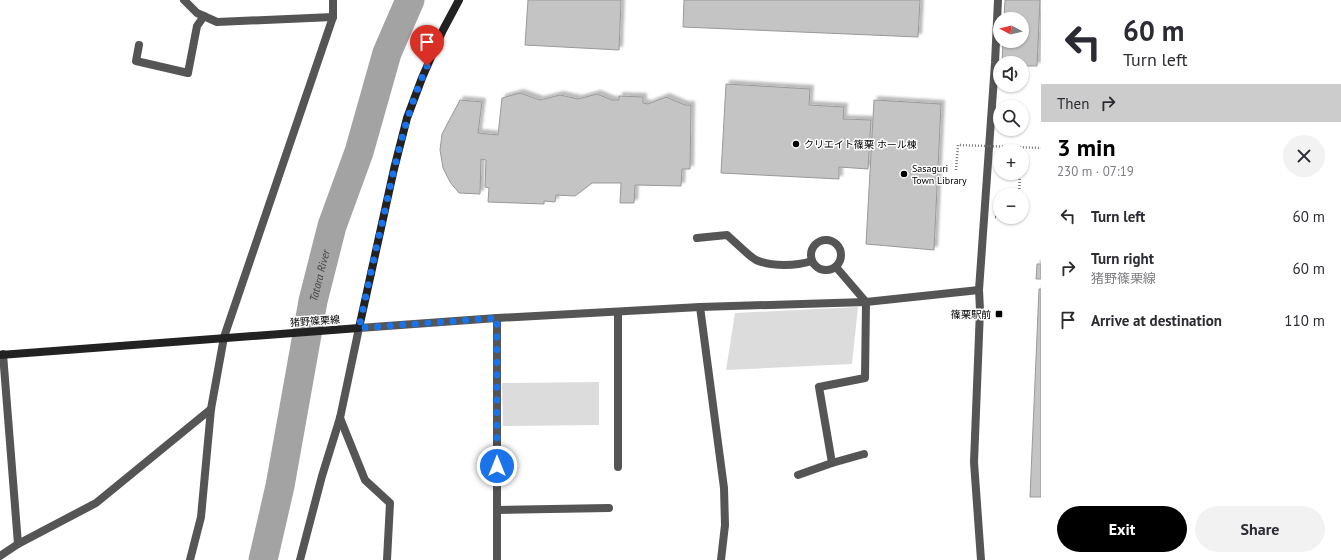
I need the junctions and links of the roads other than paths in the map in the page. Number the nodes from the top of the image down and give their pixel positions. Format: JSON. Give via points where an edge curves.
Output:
{"nodes":[{"id":1,"x":184,"y":0,"type":"edge"},
{"id":2,"x":333,"y":0,"type":"edge"},
{"id":3,"x":460,"y":0,"type":"edge"},
{"id":4,"x":998,"y":0,"type":"edge"},
{"id":5,"x":204,"y":16,"type":"junction"},
{"id":6,"x":333,"y":17,"type":"junction"},
{"id":7,"x":139,"y":45,"type":"dead end"},
{"id":8,"x":697,"y":238,"type":"dead end"},
{"id":9,"x":812,"y":261,"type":"junction"},
{"id":10,"x":836,"y":267,"type":"junction"},
{"id":11,"x":979,"y":290,"type":"junction"},
{"id":12,"x":866,"y":302,"type":"junction"},
{"id":13,"x":700,"y":307,"type":"junction"},
{"id":14,"x":618,"y":312,"type":"junction"},
{"id":15,"x":497,"y":318,"type":"junction"},
{"id":16,"x":359,"y":328,"type":"junction"},
{"id":17,"x":228,"y":337,"type":"junction"},
{"id":18,"x":1,"y":355,"type":"edge"},
{"id":19,"x":211,"y":409,"type":"junction"},
{"id":20,"x":340,"y":418,"type":"junction"},
{"id":21,"x":864,"y":454,"type":"dead end"},
{"id":22,"x":832,"y":463,"type":"junction"},
{"id":23,"x":618,"y":466,"type":"dead end"},
{"id":24,"x":798,"y":475,"type":"dead end"},
{"id":25,"x":609,"y":508,"type":"dead end"},
{"id":26,"x":497,"y":510,"type":"junction"},
{"id":27,"x":18,"y":544,"type":"junction"},
{"id":28,"x":0,"y":556,"type":"edge"},
{"id":29,"x":190,"y":560,"type":"edge"},
{"id":30,"x":300,"y":560,"type":"edge"},
{"id":31,"x":387,"y":560,"type":"edge"},
{"id":32,"x":497,"y":560,"type":"edge"},
{"id":33,"x":721,"y":560,"type":"edge"},
{"id":34,"x":981,"y":560,"type":"edge"}],
"edges":[{"from":1,"to":5,"type":"street","via":[[197,13]]},
{"from":2,"to":6,"type":"street"},
{"from":3,"to":16,"type":"main road","via":[[443,30],[407,118]]},
{"from":4,"to":11,"type":"street"},
{"from":5,"to":6,"type":"street","via":[[217,22]]},
{"from":5,"to":7,"type":"street","via":[[197,26],[188,73],[136,61]]},
{"from":6,"to":17,"type":"street"},
{"from":8,"to":9,"type":"street","via":[[727,235],[755,260],[778,265]]},
{"from":9,"to":10,"type":"street","via":[[822,270]]},
{"from":9,"to":10,"type":"street","via":[[813,246],[827,239],[840,248],[841,258]]},
{"from":10,"to":12,"type":"street"},
{"from":11,"to":12,"type":"street"},
{"from":11,"to":34,"type":"street","via":[[974,462]]},
{"from":12,"to":13,"type":"street"},
{"from":12,"to":22,"type":"street","via":[[865,378],[819,387]]},
{"from":13,"to":14,"type":"street"},
{"from":13,"to":33,"type":"street","via":[[724,488],[725,525]]},
{"from":14,"to":15,"type":"street"},
{"from":14,"to":23,"type":"street"},
{"from":15,"to":16,"type":"street"},
{"from":15,"to":26,"type":"street"},
{"from":16,"to":17,"type":"main road","name":"猪野篠栗線"},
{"from":16,"to":20,"type":"street"},
{"from":17,"to":18,"type":"main road","name":"猪野篠栗線"},
{"from":17,"to":19,"type":"street"},
{"from":18,"to":27,"type":"street"},
{"from":19,"to":27,"type":"street","via":[[96,503]]},
{"from":19,"to":29,"type":"street","via":[[201,517]]},
{"from":20,"to":30,"type":"street"},
{"from":20,"to":31,"type":"street","via":[[365,480],[390,503]]},
{"from":21,"to":22,"type":"street"},
{"from":22,"to":24,"type":"street"},
{"from":25,"to":26,"type":"street"},
{"from":26,"to":32,"type":"street"},
{"from":27,"to":28,"type":"street"}]}
